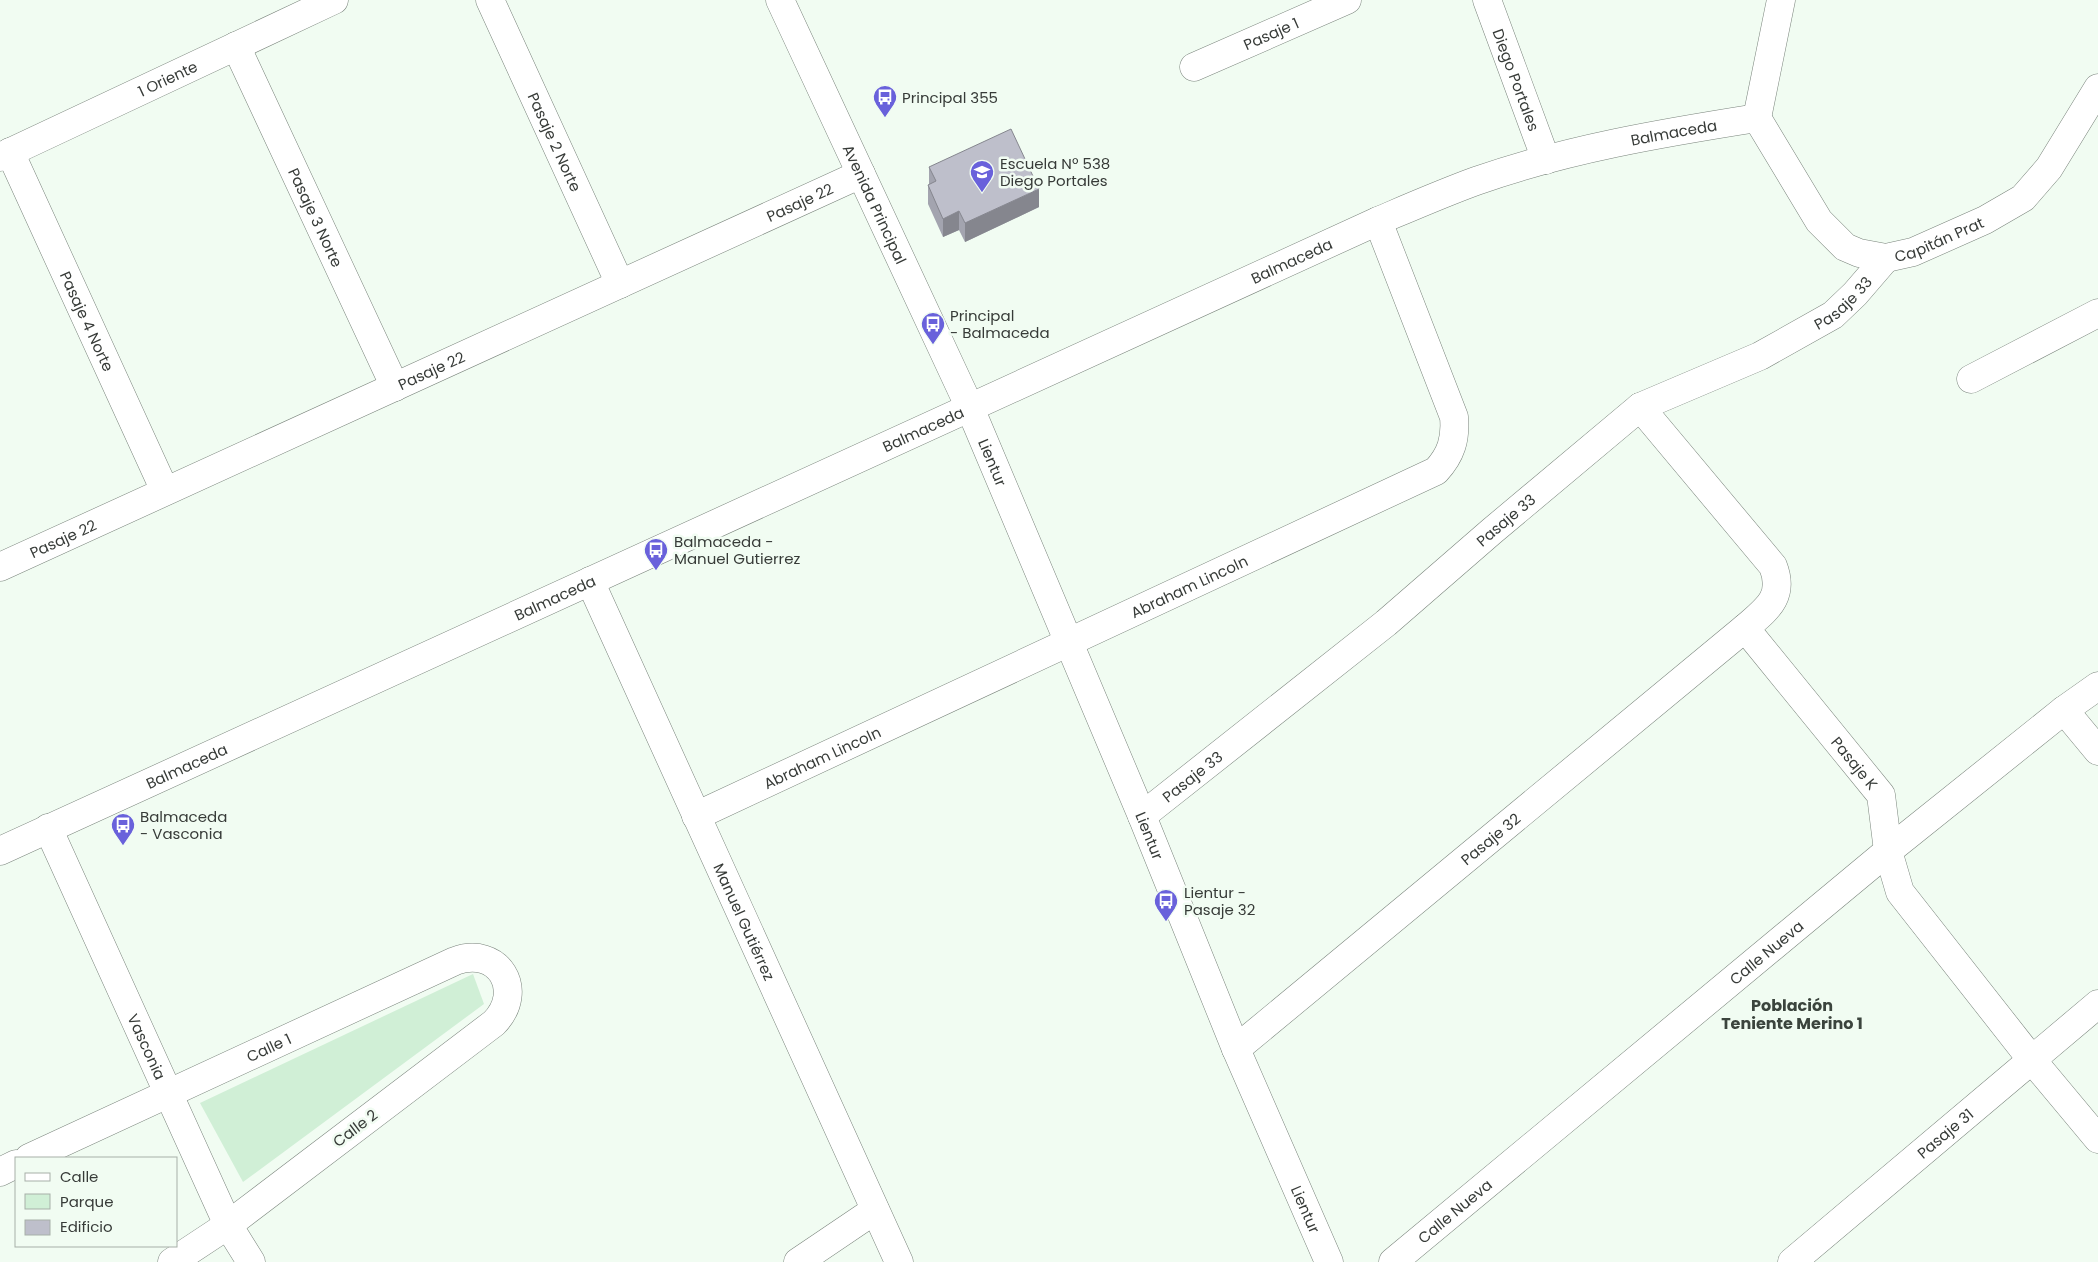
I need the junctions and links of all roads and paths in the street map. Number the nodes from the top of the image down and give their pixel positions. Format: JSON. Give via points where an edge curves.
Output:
{"nodes":[{"id":1,"x":334,"y":0,"type":"edge"},
{"id":2,"x":490,"y":0,"type":"edge"},
{"id":3,"x":780,"y":0,"type":"edge"},
{"id":4,"x":1347,"y":0,"type":"edge"},
{"id":5,"x":1487,"y":0,"type":"edge"},
{"id":6,"x":1781,"y":0,"type":"edge"},
{"id":7,"x":236,"y":46,"type":"junction"},
{"id":8,"x":1194,"y":67,"type":"dead end"},
{"id":9,"x":2098,"y":88,"type":"edge"},
{"id":10,"x":1757,"y":118,"type":"junction"},
{"id":11,"x":5,"y":154,"type":"edge"},
{"id":12,"x":1546,"y":160,"type":"junction"},
{"id":13,"x":861,"y":174,"type":"junction"},
{"id":14,"x":1378,"y":220,"type":"junction"},
{"id":15,"x":1886,"y":258,"type":"junction"},
{"id":16,"x":620,"y":284,"type":"junction"},
{"id":17,"x":2098,"y":313,"type":"edge"},
{"id":18,"x":1971,"y":379,"type":"dead end"},
{"id":19,"x":395,"y":387,"type":"junction"},
{"id":20,"x":1640,"y":407,"type":"junction"},
{"id":21,"x":970,"y":408,"type":"junction"},
{"id":22,"x":165,"y":491,"type":"junction"},
{"id":23,"x":0,"y":567,"type":"edge"},
{"id":24,"x":590,"y":581,"type":"junction"},
{"id":25,"x":1745,"y":628,"type":"junction"},
{"id":26,"x":1069,"y":643,"type":"junction"},
{"id":27,"x":2098,"y":686,"type":"edge"},
{"id":28,"x":2064,"y":710,"type":"junction"},
{"id":29,"x":2098,"y":751,"type":"edge"},
{"id":30,"x":696,"y":816,"type":"junction"},
{"id":31,"x":1142,"y":816,"type":"junction"},
{"id":32,"x":48,"y":828,"type":"junction"},
{"id":33,"x":0,"y":850,"type":"edge"},
{"id":34,"x":1888,"y":851,"type":"junction"},
{"id":35,"x":504,"y":976,"type":"joint"},
{"id":36,"x":2098,"y":1004,"type":"edge"},
{"id":37,"x":1236,"y":1049,"type":"junction"},
{"id":38,"x":2032,"y":1060,"type":"junction"},
{"id":39,"x":168,"y":1094,"type":"junction"},
{"id":40,"x":2098,"y":1139,"type":"edge"},
{"id":41,"x":31,"y":1157,"type":"edge"},
{"id":42,"x":15,"y":1164,"type":"edge"},
{"id":43,"x":0,"y":1172,"type":"edge"},
{"id":44,"x":875,"y":1210,"type":"junction"},
{"id":45,"x":228,"y":1225,"type":"junction"},
{"id":46,"x":172,"y":1262,"type":"edge"},
{"id":47,"x":251,"y":1262,"type":"edge"},
{"id":48,"x":798,"y":1262,"type":"edge"},
{"id":49,"x":899,"y":1262,"type":"edge"},
{"id":50,"x":1329,"y":1262,"type":"edge"},
{"id":51,"x":1393,"y":1262,"type":"edge"},
{"id":52,"x":1792,"y":1262,"type":"edge"}],
"edges":[{"from":1,"to":7,"type":"street","name":"1 Oriente"},
{"from":2,"to":16,"type":"street","name":"Pasaje 2 Norte"},
{"from":3,"to":13,"type":"street","name":"Avenida Principal"},
{"from":4,"to":8,"type":"street","name":"Pasaje 1"},
{"from":5,"to":12,"type":"street","name":"Diego Portales"},
{"from":6,"to":10,"type":"street"},
{"from":7,"to":11,"type":"street","name":"1 Oriente"},
{"from":7,"to":19,"type":"street","name":"Pasaje 3 Norte"},
{"from":9,"to":15,"type":"street","name":"Capitán Prat","via":[[2049,168],[2023,198],[2005,210],[1913,252]]},
{"from":10,"to":12,"type":"street","name":"Balmaceda","via":[[1644,136]]},
{"from":10,"to":15,"type":"street","name":"Capitán Prat","via":[[1819,221],[1845,247]]},
{"from":11,"to":22,"type":"street","name":"Pasaje 4 Norte"},
{"from":12,"to":14,"type":"street","name":"Balmaceda","via":[[1476,182]]},
{"from":13,"to":16,"type":"street","name":"Pasaje 22"},
{"from":13,"to":21,"type":"street","name":"Avenida Principal"},
{"from":14,"to":21,"type":"street","name":"Balmaceda"},
{"from":14,"to":26,"type":"street","name":"Abraham Lincoln","via":[[1454,417],[1454,441],[1444,462],[1426,478]]},
{"from":15,"to":20,"type":"street","name":"Pasaje 33","via":[[1855,294],[1832,314],[1760,356]]},
{"from":16,"to":19,"type":"street","name":"Pasaje 22"},
{"from":17,"to":18,"type":"street"},
{"from":19,"to":22,"type":"street","name":"Pasaje 22"},
{"from":20,"to":25,"type":"street","via":[[1773,566],[1777,583],[1773,601]]},
{"from":20,"to":31,"type":"street","name":"Pasaje 33","via":[[1386,623]]},
{"from":21,"to":24,"type":"street","name":"Balmaceda"},
{"from":21,"to":26,"type":"street","name":"Lientur"},
{"from":22,"to":23,"type":"street","name":"Pasaje 22"},
{"from":24,"to":30,"type":"street","name":"Manuel Gutiérrez"},
{"from":24,"to":32,"type":"street","name":"Balmaceda"},
{"from":25,"to":34,"type":"street","name":"Pasaje K","via":[[1881,795]]},
{"from":25,"to":37,"type":"street","name":"Pasaje 32"},
{"from":26,"to":30,"type":"street","name":"Abraham Lincoln"},
{"from":26,"to":31,"type":"street","name":"Lientur"},
{"from":27,"to":28,"type":"street","name":"Calle Nueva"},
{"from":28,"to":29,"type":"street"},
{"from":28,"to":34,"type":"street","name":"Calle Nueva"},
{"from":30,"to":44,"type":"street","name":"Manuel Gutiérrez"},
{"from":31,"to":37,"type":"street","name":"Lientur"},
{"from":32,"to":33,"type":"street","name":"Balmaceda"},
{"from":32,"to":39,"type":"street","name":"Vasconia"},
{"from":34,"to":38,"type":"street","name":"Pasaje K","via":[[1900,892]]},
{"from":34,"to":51,"type":"street","name":"Calle Nueva"},
{"from":35,"to":39,"type":"street","name":"Calle 1","via":[[488,960],[466,957]]},
{"from":35,"to":45,"type":"street","name":"Calle 2","via":[[508,986],[507,1002],[494,1023]]},
{"from":36,"to":38,"type":"street","name":"Pasaje 31"},
{"from":37,"to":50,"type":"street","name":"Lientur"},
{"from":38,"to":40,"type":"street","name":"Pasaje K"},
{"from":38,"to":52,"type":"street","name":"Pasaje 31"},
{"from":39,"to":41,"type":"street","name":"Calle 1"},
{"from":39,"to":45,"type":"street","name":"Vasconia"},
{"from":42,"to":43,"type":"street"},
{"from":44,"to":48,"type":"street"},
{"from":44,"to":49,"type":"street","name":"Manuel Gutiérrez"},
{"from":45,"to":46,"type":"street","name":"Calle 2"},
{"from":45,"to":47,"type":"street","name":"Vasconia"}]}
